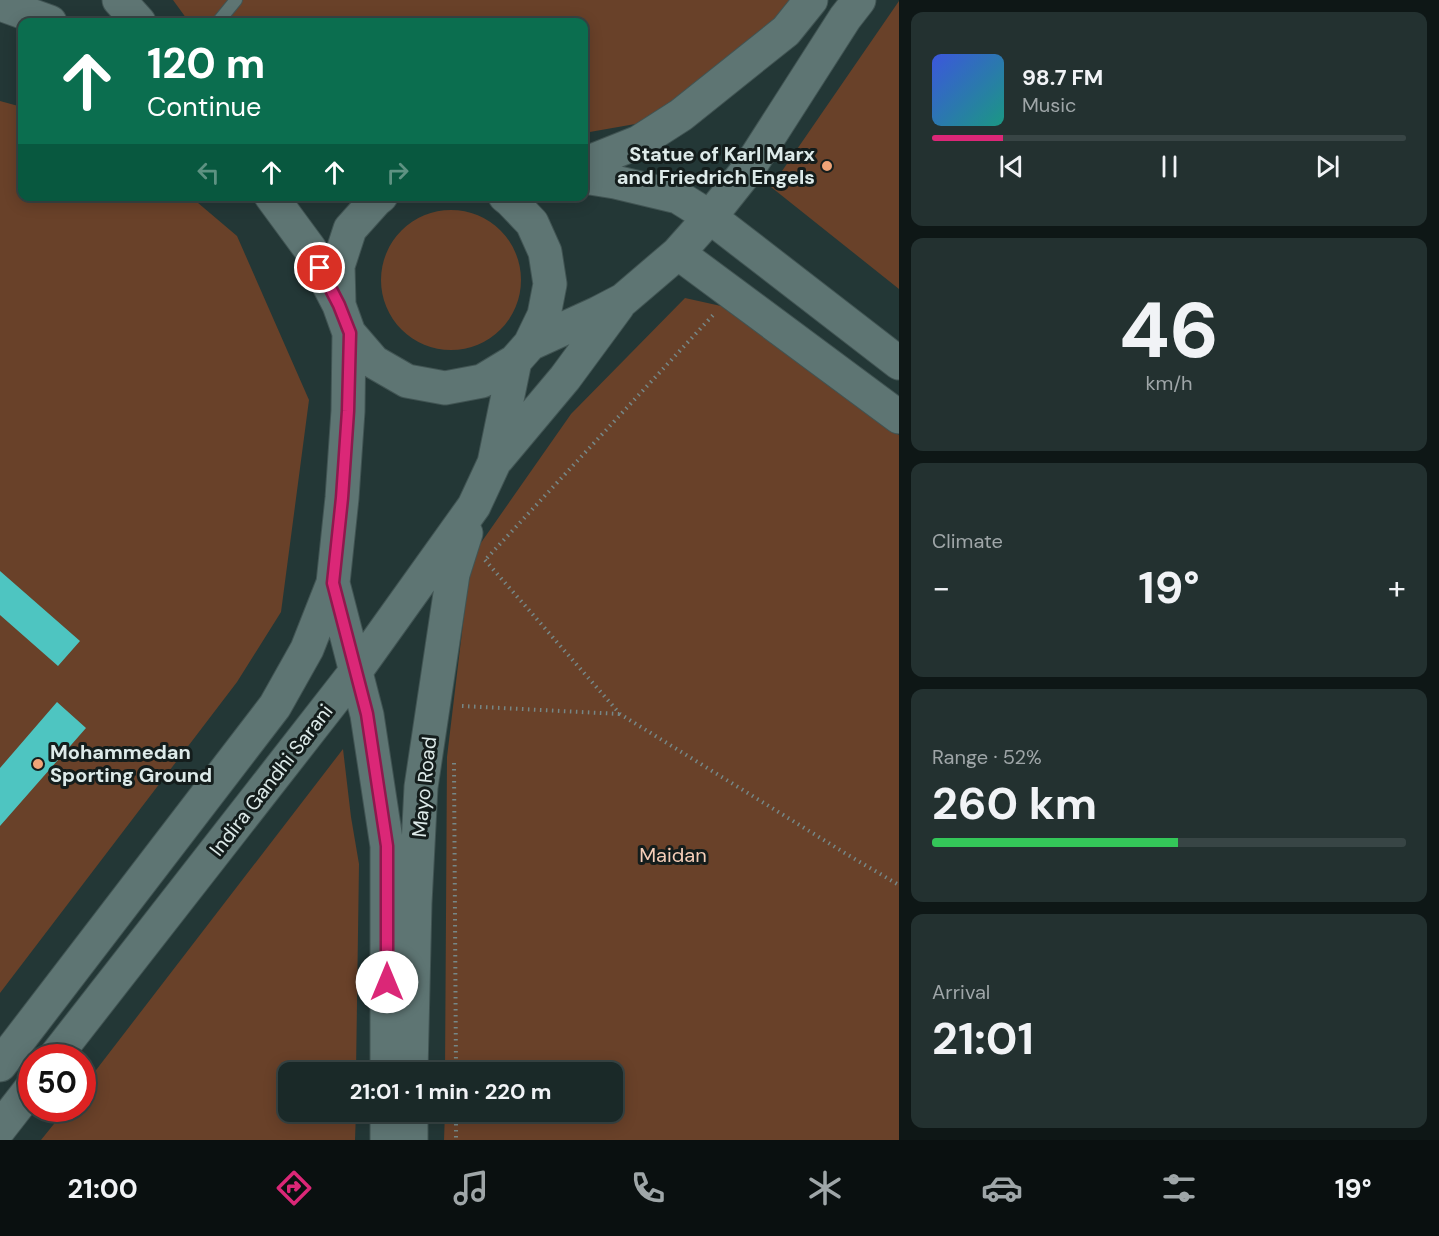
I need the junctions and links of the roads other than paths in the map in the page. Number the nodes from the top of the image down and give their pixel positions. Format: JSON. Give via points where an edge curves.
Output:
{"nodes":[{"id":1,"x":118,"y":0,"type":"edge"},
{"id":2,"x":237,"y":0,"type":"edge"},
{"id":3,"x":811,"y":0,"type":"edge"},
{"id":4,"x":859,"y":0,"type":"edge"},
{"id":5,"x":0,"y":4,"type":"edge"},
{"id":6,"x":39,"y":18,"type":"edge"},
{"id":7,"x":135,"y":18,"type":"edge"},
{"id":8,"x":221,"y":18,"type":"edge"},
{"id":9,"x":588,"y":162,"type":"edge"},
{"id":10,"x":588,"y":178,"type":"edge"},
{"id":11,"x":275,"y":201,"type":"edge"},
{"id":12,"x":374,"y":201,"type":"edge"},
{"id":13,"x":511,"y":201,"type":"edge"},
{"id":14,"x":710,"y":217,"type":"junction"},
{"id":15,"x":678,"y":253,"type":"junction"},
{"id":16,"x":623,"y":300,"type":"junction"},
{"id":17,"x":344,"y":319,"type":"junction"},
{"id":18,"x":522,"y":352,"type":"junction"},
{"id":19,"x":899,"y":363,"type":"edge"},
{"id":20,"x":899,"y":417,"type":"edge"},
{"id":21,"x":494,"y":463,"type":"junction"},
{"id":22,"x":474,"y":506,"type":"junction"},
{"id":23,"x":333,"y":583,"type":"junction"},
{"id":24,"x":356,"y":671,"type":"junction"},
{"id":25,"x":65,"y":1044,"type":"edge"},
{"id":26,"x":387,"y":1062,"type":"edge"},
{"id":27,"x":411,"y":1062,"type":"edge"},
{"id":28,"x":0,"y":1065,"type":"edge"},
{"id":29,"x":18,"y":1105,"type":"edge"},
{"id":30,"x":387,"y":1122,"type":"edge"},
{"id":31,"x":411,"y":1122,"type":"edge"},
{"id":32,"x":0,"y":1128,"type":"edge"},
{"id":33,"x":387,"y":1140,"type":"edge"},
{"id":34,"x":411,"y":1140,"type":"edge"}],
"edges":[{"from":1,"to":7,"type":"main road"},
{"from":2,"to":8,"type":"lane"},
{"from":3,"to":9,"type":"main road","via":[[786,31],[681,115],[639,142]]},
{"from":4,"to":14,"type":"main road","via":[[749,168]]},
{"from":5,"to":6,"type":"main road"},
{"from":10,"to":14,"type":"main road","via":[[678,197]]},
{"from":11,"to":17,"type":"main road","via":[[310,249]]},
{"from":12,"to":17,"type":"main road","via":[[351,229],[338,266]]},
{"from":13,"to":18,"type":"main road","via":[[532,223],[545,252],[549,284],[544,315]]},
{"from":14,"to":15,"type":"main road"},
{"from":14,"to":19,"type":"main road"},
{"from":15,"to":16,"type":"main road"},
{"from":15,"to":20,"type":"main road"},
{"from":16,"to":18,"type":"main road"},
{"from":16,"to":21,"type":"main road"},
{"from":17,"to":18,"type":"main road","via":[[374,362],[407,381],[445,388],[482,381]]},
{"from":17,"to":23,"type":"main road","via":[[348,411]]},
{"from":18,"to":21,"type":"main road"},
{"from":21,"to":22,"type":"main road","name":"Indira Gandhi Sarani"},
{"from":22,"to":24,"type":"main road","name":"Indira Gandhi Sarani"},
{"from":22,"to":27,"type":"main road","name":"Mayo Road","via":[[453,574],[421,787]]},
{"from":23,"to":24,"type":"main road","name":"Mayo Road"},
{"from":23,"to":28,"type":"main road","name":"Indira Gandhi Sarani","via":[[307,649],[275,706]]},
{"from":24,"to":25,"type":"main road","name":"Indira Gandhi Sarani"},
{"from":24,"to":26,"type":"main road","name":"Mayo Road","via":[[367,714],[387,846]]},
{"from":29,"to":32,"type":"main road"},
{"from":30,"to":33,"type":"main road"},
{"from":31,"to":34,"type":"main road"}]}
